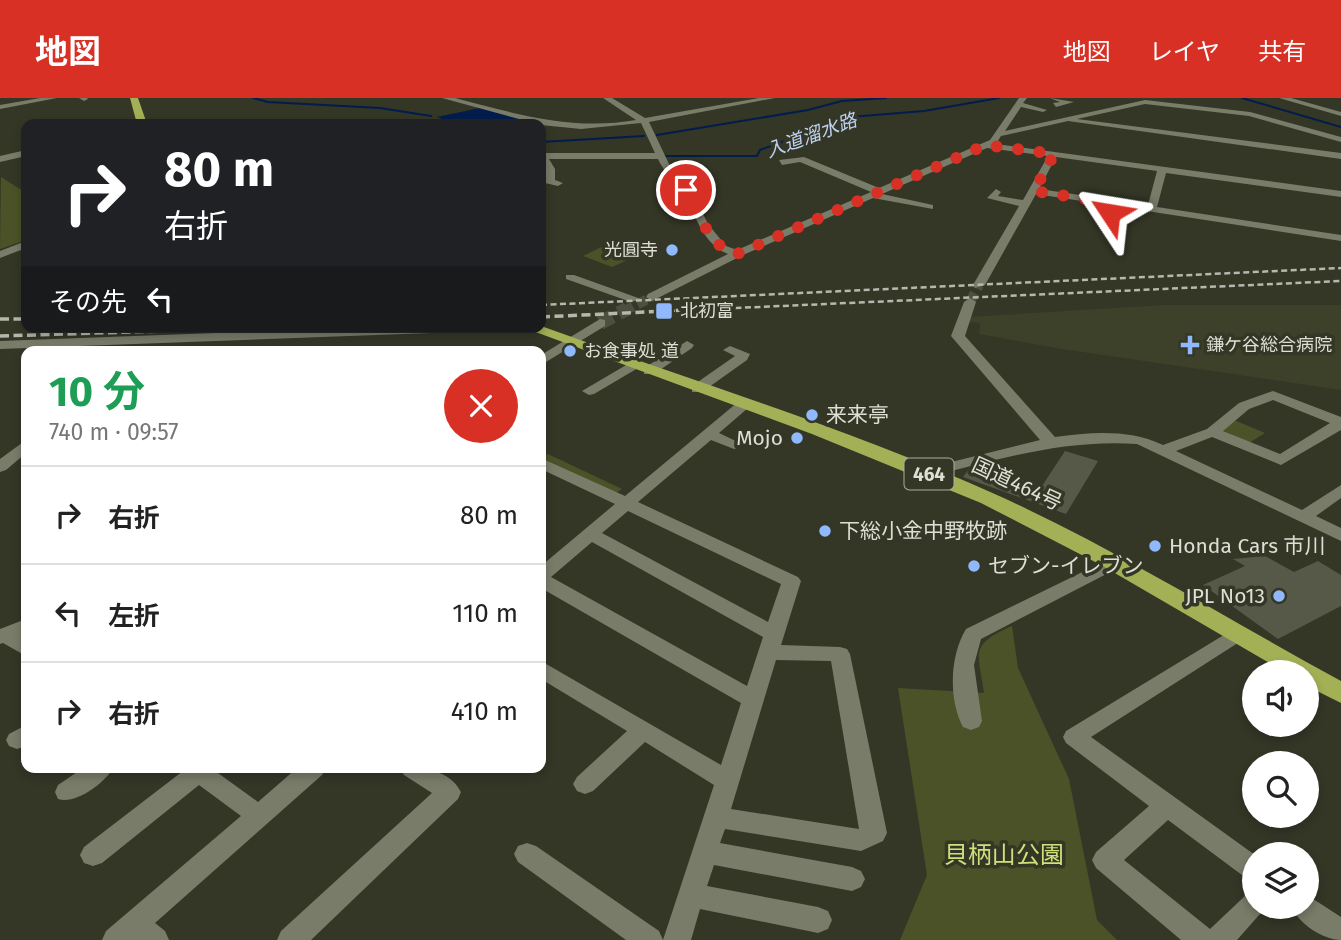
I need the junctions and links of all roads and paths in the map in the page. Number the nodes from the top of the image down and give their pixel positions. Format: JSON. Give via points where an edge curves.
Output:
{"nodes":[{"id":1,"x":134,"y":98,"type":"edge"},
{"id":2,"x":446,"y":98,"type":"edge"},
{"id":3,"x":468,"y":98,"type":"edge"},
{"id":4,"x":607,"y":98,"type":"edge"},
{"id":5,"x":771,"y":98,"type":"edge"},
{"id":6,"x":1283,"y":98,"type":"edge"},
{"id":7,"x":56,"y":100,"type":"edge"},
{"id":8,"x":1021,"y":101,"type":"edge"},
{"id":9,"x":477,"y":106,"type":"junction"},
{"id":10,"x":0,"y":109,"type":"edge"},
{"id":11,"x":1043,"y":110,"type":"dead end"},
{"id":12,"x":1341,"y":114,"type":"edge"},
{"id":13,"x":140,"y":119,"type":"edge"},
{"id":14,"x":530,"y":119,"type":"edge"},
{"id":15,"x":1058,"y":119,"type":"junction"},
{"id":16,"x":642,"y":120,"type":"junction"},
{"id":17,"x":546,"y":123,"type":"edge"},
{"id":18,"x":1232,"y":128,"type":"dead end"},
{"id":19,"x":1318,"y":133,"type":"junction"},
{"id":20,"x":996,"y":135,"type":"junction"},
{"id":21,"x":1182,"y":135,"type":"junction"},
{"id":22,"x":1209,"y":139,"type":"junction"},
{"id":23,"x":1341,"y":140,"type":"edge"},
{"id":24,"x":986,"y":145,"type":"junction"},
{"id":25,"x":1165,"y":145,"type":"dead end"},
{"id":26,"x":1275,"y":147,"type":"junction"},
{"id":27,"x":1080,"y":151,"type":"dead end"},
{"id":28,"x":21,"y":154,"type":"edge"},
{"id":29,"x":1054,"y":154,"type":"junction"},
{"id":30,"x":546,"y":156,"type":"edge"},
{"id":31,"x":661,"y":156,"type":"junction"},
{"id":32,"x":1341,"y":156,"type":"edge"},
{"id":33,"x":1071,"y":157,"type":"junction"},
{"id":34,"x":0,"y":159,"type":"edge"},
{"id":35,"x":546,"y":162,"type":"edge"},
{"id":36,"x":1163,"y":169,"type":"junction"},
{"id":37,"x":815,"y":178,"type":"dead end"},
{"id":38,"x":558,"y":183,"type":"dead end"},
{"id":39,"x":996,"y":192,"type":"dead end"},
{"id":40,"x":848,"y":193,"type":"dead end"},
{"id":41,"x":876,"y":193,"type":"junction"},
{"id":42,"x":1341,"y":194,"type":"edge"},
{"id":43,"x":862,"y":200,"type":"junction"},
{"id":44,"x":1027,"y":202,"type":"junction"},
{"id":45,"x":929,"y":207,"type":"dead end"},
{"id":46,"x":986,"y":208,"type":"dead end"},
{"id":47,"x":1112,"y":208,"type":"junction"},
{"id":48,"x":1152,"y":209,"type":"junction"},
{"id":49,"x":1192,"y":225,"type":"dead end"},
{"id":50,"x":1341,"y":238,"type":"edge"},
{"id":51,"x":21,"y":246,"type":"edge"},
{"id":52,"x":737,"y":254,"type":"junction"},
{"id":53,"x":0,"y":255,"type":"edge"},
{"id":54,"x":570,"y":277,"type":"dead end"},
{"id":55,"x":979,"y":285,"type":"tunnel mouth"},
{"id":56,"x":652,"y":297,"type":"tunnel mouth"},
{"id":57,"x":635,"y":299,"type":"dead end"},
{"id":58,"x":970,"y":302,"type":"tunnel mouth"},
{"id":59,"x":600,"y":323,"type":"tunnel mouth"},
{"id":60,"x":324,"y":333,"type":"edge"},
{"id":61,"x":546,"y":333,"type":"edge"},
{"id":62,"x":568,"y":341,"type":"junction"},
{"id":63,"x":0,"y":345,"type":"edge"},
{"id":64,"x":687,"y":345,"type":"dead end"},
{"id":65,"x":730,"y":350,"type":"dead end"},
{"id":66,"x":546,"y":356,"type":"edge"},
{"id":67,"x":641,"y":368,"type":"junction"},
{"id":68,"x":697,"y":389,"type":"junction"},
{"id":69,"x":589,"y":391,"type":"dead end"},
{"id":70,"x":743,"y":405,"type":"junction"},
{"id":71,"x":1341,"y":423,"type":"edge"},
{"id":72,"x":1212,"y":432,"type":"junction"},
{"id":73,"x":708,"y":434,"type":"junction"},
{"id":74,"x":1051,"y":443,"type":"junction"},
{"id":75,"x":733,"y":444,"type":"dead end"},
{"id":76,"x":21,"y":449,"type":"edge"},
{"id":77,"x":1165,"y":450,"type":"junction"},
{"id":78,"x":546,"y":465,"type":"edge"},
{"id":79,"x":0,"y":467,"type":"edge"},
{"id":80,"x":925,"y":473,"type":"junction"},
{"id":81,"x":1341,"y":490,"type":"edge"},
{"id":82,"x":625,"y":503,"type":"junction"},
{"id":83,"x":1304,"y":517,"type":"junction"},
{"id":84,"x":590,"y":534,"type":"junction"},
{"id":85,"x":1341,"y":535,"type":"edge"},
{"id":86,"x":1113,"y":563,"type":"junction"},
{"id":87,"x":546,"y":574,"type":"edge"},
{"id":88,"x":546,"y":581,"type":"edge"},
{"id":89,"x":21,"y":628,"type":"edge"},
{"id":90,"x":1237,"y":634,"type":"junction"},
{"id":91,"x":3,"y":636,"type":"edge"},
{"id":92,"x":772,"y":643,"type":"junction"},
{"id":93,"x":21,"y":646,"type":"edge"},
{"id":94,"x":1283,"y":660,"type":"edge"},
{"id":95,"x":546,"y":672,"type":"edge"},
{"id":96,"x":1319,"y":680,"type":"edge"},
{"id":97,"x":1341,"y":693,"type":"edge"},
{"id":98,"x":754,"y":700,"type":"junction"},
{"id":99,"x":971,"y":721,"type":"dead end"},
{"id":100,"x":642,"y":731,"type":"junction"},
{"id":101,"x":94,"y":773,"type":"edge"},
{"id":102,"x":192,"y":773,"type":"edge"},
{"id":103,"x":200,"y":773,"type":"edge"},
{"id":104,"x":308,"y":773,"type":"edge"},
{"id":105,"x":420,"y":773,"type":"edge"},
{"id":106,"x":729,"y":782,"type":"junction"},
{"id":107,"x":585,"y":784,"type":"dead end"},
{"id":108,"x":67,"y":792,"type":"dead end"},
{"id":109,"x":1166,"y":806,"type":"junction"},
{"id":110,"x":258,"y":815,"type":"junction"},
{"id":111,"x":718,"y":817,"type":"junction"},
{"id":112,"x":706,"y":852,"type":"junction"},
{"id":113,"x":527,"y":854,"type":"dead end"},
{"id":114,"x":93,"y":855,"type":"dead end"},
{"id":115,"x":1242,"y":861,"type":"edge"},
{"id":116,"x":852,"y":879,"type":"dead end"},
{"id":117,"x":692,"y":895,"type":"junction"},
{"id":118,"x":1242,"y":917,"type":"edge"},
{"id":119,"x":1319,"y":917,"type":"edge"},
{"id":120,"x":818,"y":920,"type":"dead end"},
{"id":121,"x":1341,"y":933,"type":"edge"},
{"id":122,"x":135,"y":935,"type":"edge"},
{"id":123,"x":291,"y":940,"type":"edge"},
{"id":124,"x":649,"y":940,"type":"edge"},
{"id":125,"x":677,"y":940,"type":"edge"},
{"id":126,"x":1202,"y":940,"type":"edge"},
{"id":127,"x":1218,"y":940,"type":"edge"}],
"edges":[{"from":1,"to":13,"type":"highway"},
{"from":2,"to":9,"type":"street"},
{"from":3,"to":9,"type":"street"},
{"from":4,"to":16,"type":"street"},
{"from":5,"to":16,"type":"street"},
{"from":6,"to":12,"type":"street"},
{"from":7,"to":10,"type":"street"},
{"from":8,"to":11,"type":"street"},
{"from":8,"to":20,"type":"street"},
{"from":9,"to":14,"type":"street"},
{"from":15,"to":19,"type":"street","via":[[1145,102],[1250,114]]},
{"from":15,"to":20,"type":"street"},
{"from":15,"to":21,"type":"street"},
{"from":16,"to":17,"type":"street","via":[[592,127]]},
{"from":16,"to":31,"type":"street"},
{"from":18,"to":22,"type":"street"},
{"from":19,"to":23,"type":"street"},
{"from":19,"to":26,"type":"street"},
{"from":20,"to":24,"type":"street"},
{"from":21,"to":22,"type":"street"},
{"from":21,"to":25,"type":"street"},
{"from":22,"to":26,"type":"street"},
{"from":24,"to":29,"type":"street"},
{"from":24,"to":41,"type":"street"},
{"from":26,"to":32,"type":"street"},
{"from":27,"to":33,"type":"street"},
{"from":28,"to":34,"type":"street"},
{"from":29,"to":33,"type":"street"},
{"from":29,"to":44,"type":"street"},
{"from":30,"to":31,"type":"street"},
{"from":31,"to":52,"type":"street","via":[[714,240]]},
{"from":33,"to":36,"type":"street"},
{"from":35,"to":38,"type":"street","via":[[550,183]]},
{"from":36,"to":42,"type":"street","via":[[1251,176]]},
{"from":36,"to":48,"type":"street"},
{"from":37,"to":41,"type":"street","via":[[782,162],[801,159]]},
{"from":39,"to":44,"type":"street","via":[[992,198]]},
{"from":40,"to":43,"type":"street"},
{"from":41,"to":43,"type":"street"},
{"from":41,"to":45,"type":"street"},
{"from":43,"to":52,"type":"street"},
{"from":44,"to":46,"type":"street"},
{"from":44,"to":47,"type":"street"},
{"from":44,"to":55,"type":"street"},
{"from":47,"to":48,"type":"street"},
{"from":47,"to":49,"type":"street"},
{"from":48,"to":50,"type":"street"},
{"from":51,"to":53,"type":"street"},
{"from":52,"to":56,"type":"street"},
{"from":54,"to":57,"type":"street"},
{"from":58,"to":74,"type":"street","via":[[958,336]]},
{"from":59,"to":62,"type":"street"},
{"from":60,"to":63,"type":"street"},
{"from":61,"to":62,"type":"highway","name":"国道464号","number":"464"},
{"from":62,"to":66,"type":"street"},
{"from":62,"to":67,"type":"highway","name":"国道464号","number":"464"},
{"from":64,"to":67,"type":"street"},
{"from":65,"to":68,"type":"street","via":[[742,357]]},
{"from":67,"to":68,"type":"highway","name":"国道464号","number":"464"},
{"from":67,"to":69,"type":"street"},
{"from":68,"to":70,"type":"highway","name":"国道464号","number":"464"},
{"from":70,"to":73,"type":"street"},
{"from":70,"to":80,"type":"highway","name":"国道464号","number":"464"},
{"from":71,"to":72,"type":"street","via":[[1281,460]]},
{"from":71,"to":72,"type":"street","via":[[1273,395],[1244,406]]},
{"from":72,"to":77,"type":"street"},
{"from":73,"to":75,"type":"street"},
{"from":73,"to":82,"type":"street"},
{"from":74,"to":77,"type":"street","via":[[1128,439]]},
{"from":74,"to":80,"type":"street"},
{"from":76,"to":79,"type":"street"},
{"from":77,"to":83,"type":"street"},
{"from":78,"to":82,"type":"street"},
{"from":80,"to":86,"type":"highway","name":"国道464号","number":"464","via":[[1025,516]]},
{"from":81,"to":83,"type":"street"},
{"from":82,"to":84,"type":"street"},
{"from":82,"to":92,"type":"street","via":[[791,581]]},
{"from":83,"to":85,"type":"street"},
{"from":84,"to":87,"type":"street"},
{"from":84,"to":92,"type":"street"},
{"from":86,"to":90,"type":"highway","name":"国道464号","number":"464"},
{"from":86,"to":99,"type":"street","via":[[973,634],[963,661]]},
{"from":88,"to":98,"type":"street"},
{"from":89,"to":91,"type":"street"},
{"from":90,"to":94,"type":"highway","name":"国道464号","number":"464"},
{"from":90,"to":109,"type":"street","via":[[1074,737]]},
{"from":91,"to":93,"type":"street"},
{"from":92,"to":98,"type":"street"},
{"from":92,"to":111,"type":"street","via":[[840,654],[874,833],[861,840]]},
{"from":95,"to":100,"type":"street"},
{"from":96,"to":97,"type":"highway","name":"国道464号","number":"464"},
{"from":98,"to":106,"type":"street"},
{"from":100,"to":106,"type":"street"},
{"from":100,"to":107,"type":"street"},
{"from":101,"to":108,"type":"street"},
{"from":102,"to":114,"type":"street"},
{"from":103,"to":110,"type":"street"},
{"from":104,"to":110,"type":"street"},
{"from":105,"to":123,"type":"street","via":[[449,792]]},
{"from":106,"to":111,"type":"street"},
{"from":109,"to":115,"type":"street"},
{"from":109,"to":126,"type":"street","via":[[1105,860]]},
{"from":110,"to":122,"type":"street"},
{"from":111,"to":112,"type":"street"},
{"from":112,"to":116,"type":"street"},
{"from":112,"to":117,"type":"street"},
{"from":113,"to":124,"type":"street"},
{"from":117,"to":120,"type":"street"},
{"from":117,"to":125,"type":"street"},
{"from":118,"to":127,"type":"street"},
{"from":119,"to":121,"type":"street"}]}
